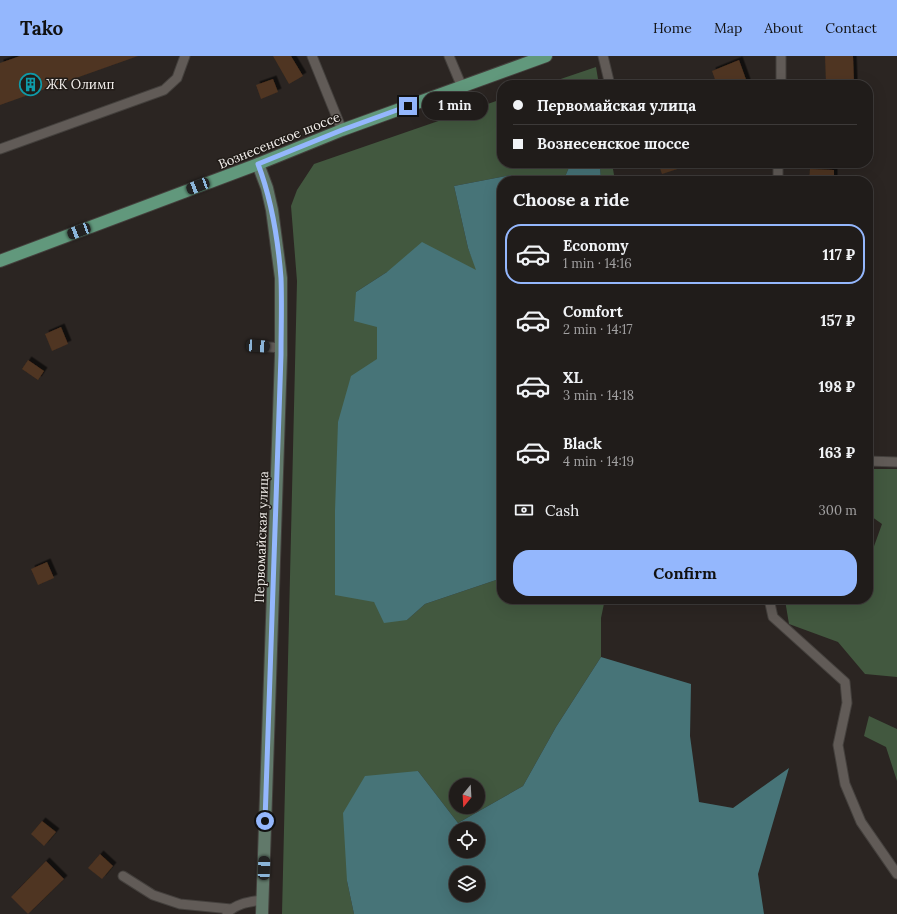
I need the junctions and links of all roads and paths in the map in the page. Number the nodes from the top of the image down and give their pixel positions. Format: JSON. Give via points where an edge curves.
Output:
{"nodes":[{"id":1,"x":185,"y":56,"type":"edge"},
{"id":2,"x":312,"y":56,"type":"edge"},
{"id":3,"x":448,"y":56,"type":"edge"},
{"id":4,"x":546,"y":56,"type":"edge"},
{"id":5,"x":603,"y":56,"type":"edge"},
{"id":6,"x":781,"y":56,"type":"edge"},
{"id":7,"x":609,"y":80,"type":"edge"},
{"id":8,"x":780,"y":80,"type":"edge"},
{"id":9,"x":462,"y":87,"type":"junction"},
{"id":10,"x":342,"y":130,"type":"junction"},
{"id":11,"x":0,"y":149,"type":"edge"},
{"id":12,"x":258,"y":164,"type":"junction"},
{"id":13,"x":0,"y":261,"type":"edge"},
{"id":14,"x":258,"y":346,"type":"dead end"},
{"id":15,"x":281,"y":348,"type":"junction"},
{"id":16,"x":873,"y":461,"type":"edge"},
{"id":17,"x":897,"y":462,"type":"edge"},
{"id":18,"x":770,"y":604,"type":"edge"},
{"id":19,"x":897,"y":874,"type":"edge"},
{"id":20,"x":123,"y":876,"type":"dead end"},
{"id":21,"x":262,"y":900,"type":"junction"},
{"id":22,"x":229,"y":911,"type":"edge"},
{"id":23,"x":262,"y":914,"type":"edge"}],
"edges":[{"from":1,"to":11,"type":"lane","via":[[177,78],[164,90]]},
{"from":2,"to":10,"type":"lane"},
{"from":3,"to":9,"type":"lane"},
{"from":4,"to":9,"type":"main road","name":"Вознесенское шоссе"},
{"from":5,"to":7,"type":"lane"},
{"from":6,"to":8,"type":"lane"},
{"from":9,"to":10,"type":"main road","name":"Вознесенское шоссе"},
{"from":10,"to":12,"type":"main road","name":"Вознесенское шоссе"},
{"from":12,"to":13,"type":"main road","name":"Вознесенское шоссе"},
{"from":12,"to":15,"type":"street","name":"Первомайская улица","via":[[272,210],[281,278]]},
{"from":14,"to":15,"type":"lane"},
{"from":15,"to":21,"type":"street","name":"Первомайская улица"},
{"from":16,"to":17,"type":"lane"},
{"from":18,"to":19,"type":"lane","via":[[772,617],[845,682],[847,703],[838,745],[845,784],[861,822]]},
{"from":20,"to":22,"type":"lane","via":[[153,896],[180,904]]},
{"from":21,"to":22,"type":"lane","via":[[246,902]]},
{"from":21,"to":23,"type":"street","name":"Первомайская улица"}]}
